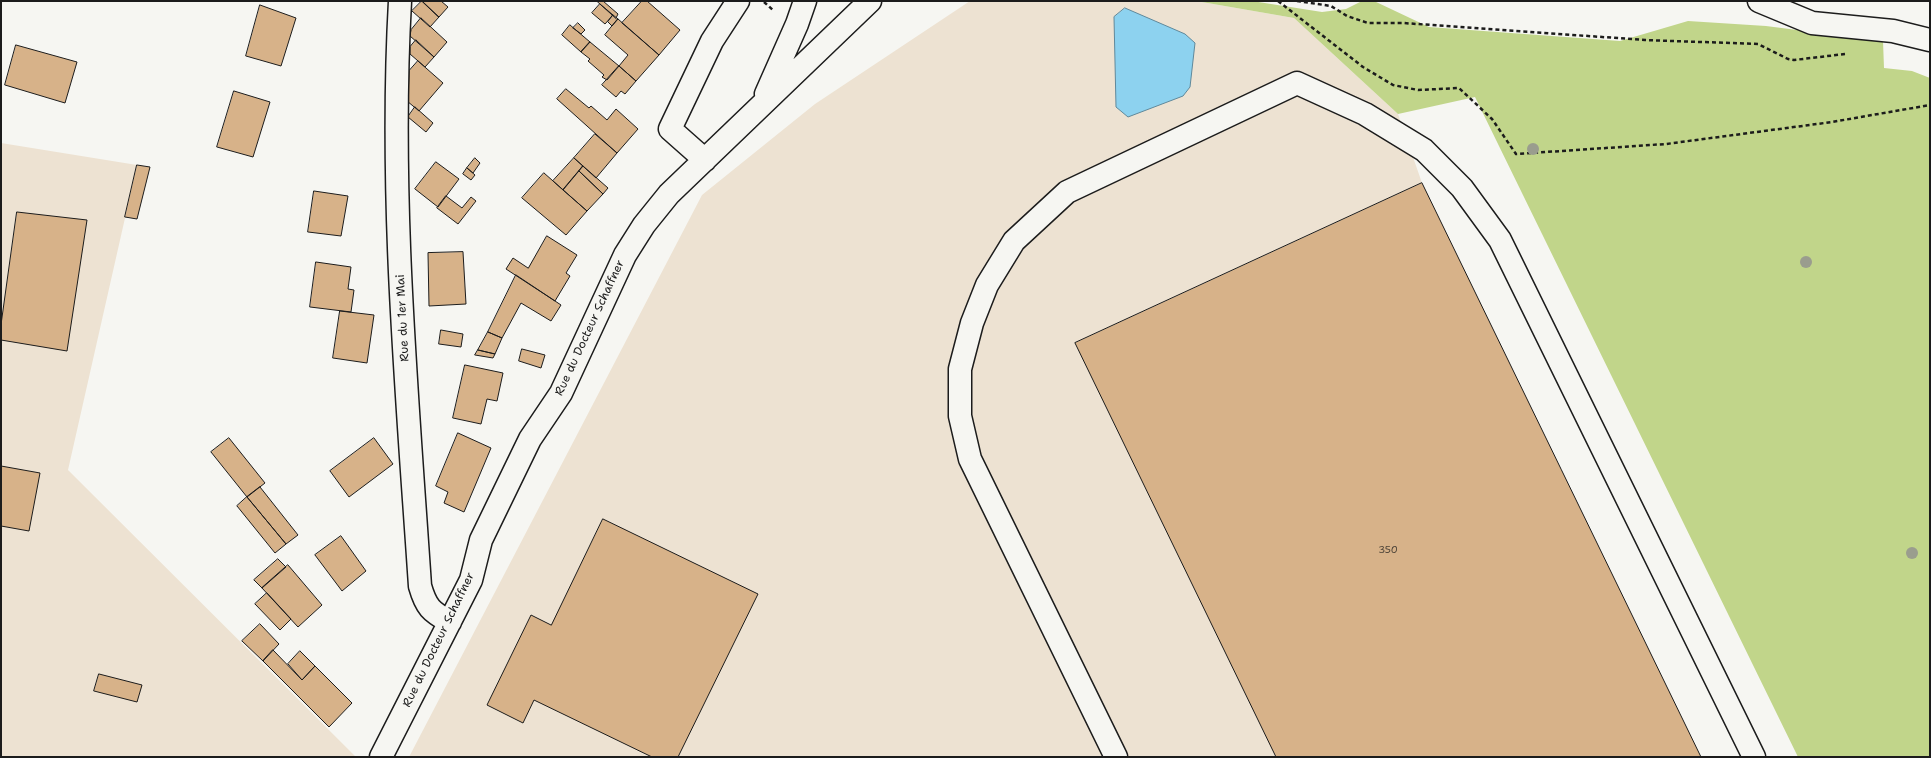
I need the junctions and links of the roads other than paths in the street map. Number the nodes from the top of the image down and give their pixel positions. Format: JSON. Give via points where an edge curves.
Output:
{"nodes":[{"id":1,"x":400,"y":1,"type":"edge"},
{"id":2,"x":738,"y":1,"type":"edge"},
{"id":3,"x":805,"y":1,"type":"edge"},
{"id":4,"x":870,"y":1,"type":"edge"},
{"id":5,"x":1759,"y":1,"type":"edge"},
{"id":6,"x":1930,"y":40,"type":"edge"},
{"id":7,"x":762,"y":103,"type":"junction"},
{"id":8,"x":705,"y":160,"type":"junction"},
{"id":9,"x":450,"y":622,"type":"junction"},
{"id":10,"x":381,"y":757,"type":"edge"},
{"id":11,"x":1116,"y":757,"type":"edge"},
{"id":12,"x":1754,"y":757,"type":"edge"}],
"edges":[{"from":1,"to":9,"type":"street","name":"Rue du 1er Mai","via":[[396,190],[420,586],[425,603],[432,612]]},
{"from":2,"to":8,"type":"street","via":[[712,41],[670,128]]},
{"from":3,"to":7,"type":"street","name":"Rue du Docteur Schaffner"},
{"from":4,"to":7,"type":"street","name":"Rue du Docteur Schaffner"},
{"from":5,"to":6,"type":"street","via":[[1812,24],[1893,31]]},
{"from":7,"to":8,"type":"street","name":"Rue du Docteur Schaffner","via":[[737,131]]},
{"from":8,"to":9,"type":"street","name":"Rue du Docteur Schaffner","via":[[669,194],[644,225],[625,255],[561,393],[530,439],[484,533],[471,580]]},
{"from":9,"to":10,"type":"street","name":"Rue du Docteur Schaffner"},
{"from":11,"to":12,"type":"street","via":[[970,459],[960,416],[960,368],[970,331],[987,286],[1014,241],[1067,192],[1297,83],[1365,114],[1424,150],[1462,188],[1500,240]]}]}
